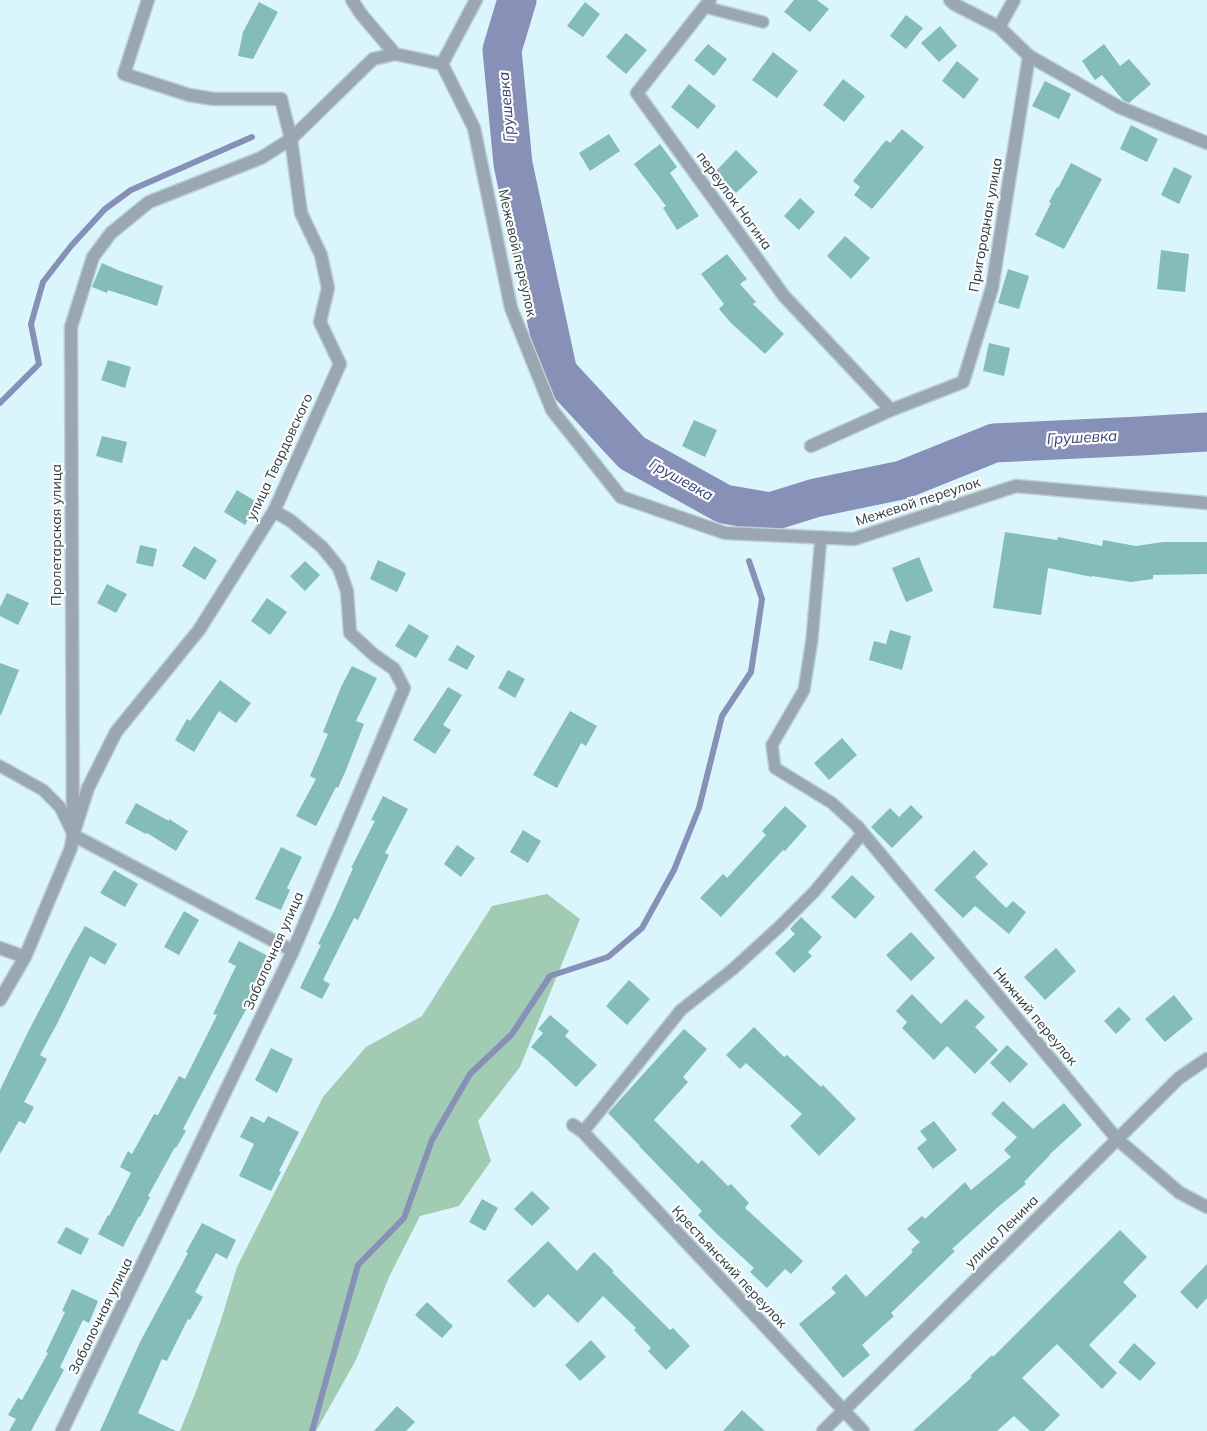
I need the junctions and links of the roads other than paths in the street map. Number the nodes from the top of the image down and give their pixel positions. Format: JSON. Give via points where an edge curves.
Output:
{"nodes":[{"id":1,"x":148,"y":0,"type":"edge"},
{"id":2,"x":352,"y":0,"type":"edge"},
{"id":3,"x":476,"y":0,"type":"edge"},
{"id":4,"x":950,"y":0,"type":"edge"},
{"id":5,"x":1014,"y":0,"type":"edge"},
{"id":6,"x":707,"y":4,"type":"edge"},
{"id":7,"x":763,"y":22,"type":"dead end"},
{"id":8,"x":999,"y":27,"type":"junction"},
{"id":9,"x":395,"y":54,"type":"junction"},
{"id":10,"x":1028,"y":56,"type":"junction"},
{"id":11,"x":442,"y":64,"type":"junction"},
{"id":12,"x":290,"y":139,"type":"junction"},
{"id":13,"x":1207,"y":143,"type":"edge"},
{"id":14,"x":891,"y":410,"type":"junction"},
{"id":15,"x":812,"y":446,"type":"dead end"},
{"id":16,"x":1207,"y":503,"type":"edge"},
{"id":17,"x":274,"y":511,"type":"junction"},
{"id":18,"x":821,"y":537,"type":"junction"},
{"id":19,"x":0,"y":766,"type":"edge"},
{"id":20,"x":860,"y":830,"type":"junction"},
{"id":21,"x":73,"y":835,"type":"junction"},
{"id":22,"x":0,"y":948,"type":"edge"},
{"id":23,"x":293,"y":951,"type":"junction"},
{"id":24,"x":25,"y":957,"type":"junction"},
{"id":25,"x":0,"y":1000,"type":"edge"},
{"id":26,"x":1207,"y":1059,"type":"edge"},
{"id":27,"x":578,"y":1129,"type":"joint"},
{"id":28,"x":1117,"y":1139,"type":"junction"},
{"id":29,"x":1207,"y":1207,"type":"edge"},
{"id":30,"x":843,"y":1411,"type":"junction"},
{"id":31,"x":62,"y":1431,"type":"edge"},
{"id":32,"x":823,"y":1431,"type":"edge"},
{"id":33,"x":863,"y":1431,"type":"edge"}],
"edges":[{"from":1,"to":12,"type":"street","name":"улица Твардовского","via":[[124,74],[189,95],[214,99],[281,99]]},
{"from":2,"to":9,"type":"street"},
{"from":3,"to":11,"type":"street"},
{"from":4,"to":8,"type":"street"},
{"from":5,"to":8,"type":"street"},
{"from":6,"to":7,"type":"lane"},
{"from":6,"to":14,"type":"street","name":"переулок Ногина","via":[[637,93],[784,296]]},
{"from":8,"to":10,"type":"street"},
{"from":9,"to":11,"type":"street"},
{"from":9,"to":12,"type":"street","name":"Пролетарская улица","via":[[373,58]]},
{"from":10,"to":13,"type":"street","via":[[1119,107]]},
{"from":10,"to":14,"type":"street","name":"Пригородная улица","via":[[992,288],[963,382]]},
{"from":11,"to":18,"type":"street","name":"Межевой переулок","via":[[474,128],[511,308],[552,410],[621,497],[725,533]]},
{"from":12,"to":17,"type":"street","name":"улица Твардовского","via":[[301,213],[321,255],[328,288],[320,322],[340,364]]},
{"from":12,"to":21,"type":"street","name":"Пролетарская улица","via":[[260,158],[149,202],[111,232],[93,257],[71,327]]},
{"from":14,"to":15,"type":"street","name":"Пригородная улица"},
{"from":16,"to":18,"type":"street","name":"Межевой переулок","via":[[1016,486],[854,539]]},
{"from":17,"to":21,"type":"street","name":"улица Твардовского","via":[[200,630],[116,732],[88,788]]},
{"from":17,"to":23,"type":"street","name":"Забалочная улица","via":[[322,547],[339,568],[347,591],[350,633],[394,669],[404,688]]},
{"from":18,"to":20,"type":"lane","via":[[804,690],[772,745],[775,768],[832,803]]},
{"from":19,"to":21,"type":"lane","via":[[42,790],[60,807]]},
{"from":20,"to":27,"type":"lane","via":[[815,891],[780,927],[682,1010]]},
{"from":20,"to":28,"type":"street","name":"Нижний переулок"},
{"from":21,"to":23,"type":"street"},
{"from":21,"to":24,"type":"street","name":"Пролетарская улица","via":[[71,848]]},
{"from":22,"to":24,"type":"street"},
{"from":23,"to":31,"type":"street","name":"Забалочная улица"},
{"from":24,"to":25,"type":"street","name":"Пролетарская улица"},
{"from":26,"to":28,"type":"street","name":"улица Ленина","via":[[1179,1078]]},
{"from":27,"to":30,"type":"street","name":"Крестьянский переулок"},
{"from":28,"to":29,"type":"street","name":"Нижний переулок","via":[[1180,1193]]},
{"from":28,"to":30,"type":"street","name":"улица Ленина"},
{"from":30,"to":32,"type":"street","name":"улица Ленина"},
{"from":30,"to":33,"type":"street","name":"Крестьянский переулок"}]}
